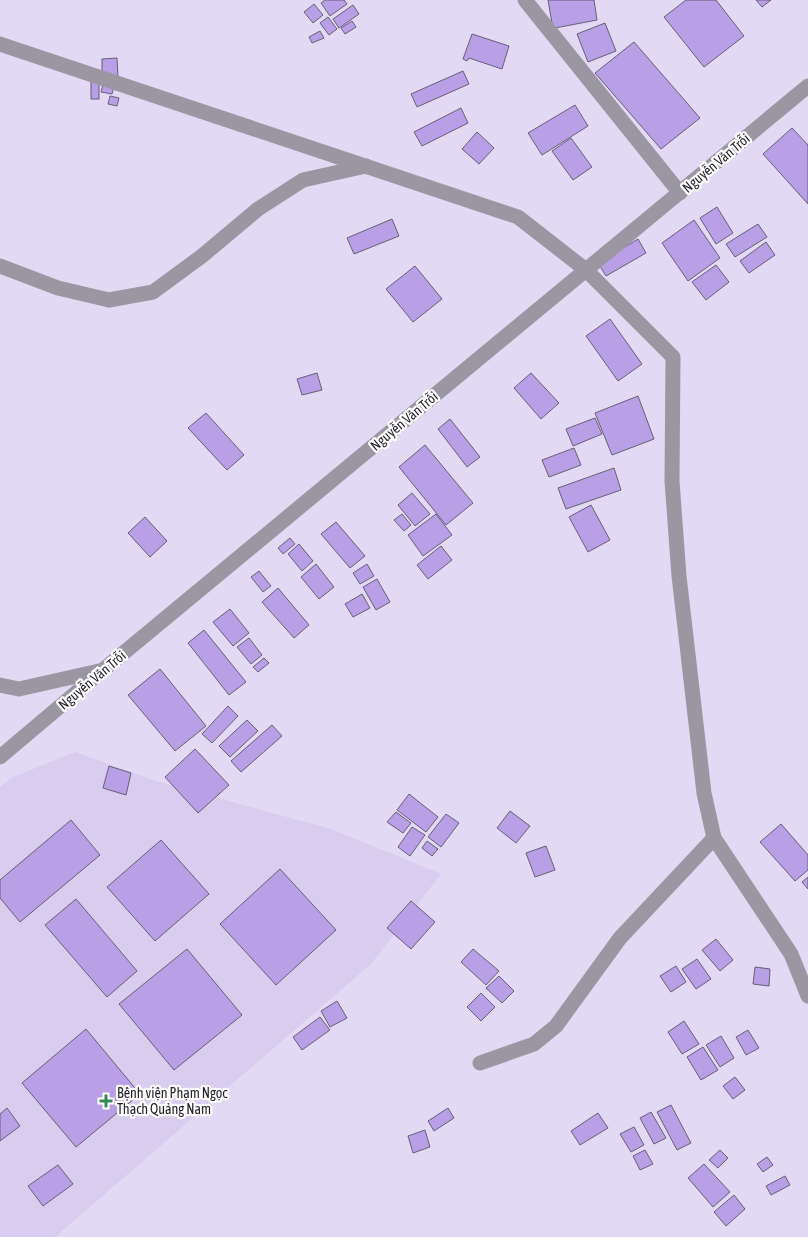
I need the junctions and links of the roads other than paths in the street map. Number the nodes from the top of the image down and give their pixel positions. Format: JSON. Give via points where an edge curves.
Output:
{"nodes":[{"id":1,"x":525,"y":0,"type":"edge"},
{"id":2,"x":0,"y":44,"type":"edge"},
{"id":3,"x":808,"y":86,"type":"edge"},
{"id":4,"x":366,"y":166,"type":"junction"},
{"id":5,"x":680,"y":193,"type":"junction"},
{"id":6,"x":0,"y":266,"type":"edge"},
{"id":7,"x":586,"y":270,"type":"junction"},
{"id":8,"x":103,"y":670,"type":"junction"},
{"id":9,"x":0,"y":685,"type":"edge"},
{"id":10,"x":0,"y":757,"type":"edge"},
{"id":11,"x":714,"y":838,"type":"junction"},
{"id":12,"x":808,"y":996,"type":"edge"},
{"id":13,"x":480,"y":1063,"type":"dead end"}],
"edges":[{"from":1,"to":5,"type":"street"},
{"from":2,"to":4,"type":"street"},
{"from":3,"to":5,"type":"street","name":"Nguyễn Văn Trỗi"},
{"from":4,"to":6,"type":"street","via":[[303,180],[258,209],[153,292],[108,300],[58,288]]},
{"from":4,"to":7,"type":"street","via":[[518,216]]},
{"from":5,"to":7,"type":"street","name":"Nguyễn Văn Trỗi"},
{"from":7,"to":8,"type":"street","name":"Nguyễn Văn Trỗi"},
{"from":7,"to":11,"type":"street","via":[[672,357],[672,481],[679,576],[704,793]]},
{"from":8,"to":9,"type":"street","via":[[19,689]]},
{"from":8,"to":10,"type":"street","name":"Nguyễn Văn Trỗi"},
{"from":11,"to":12,"type":"street","via":[[791,954]]},
{"from":11,"to":13,"type":"street","via":[[620,938],[556,1026],[534,1044]]}]}
